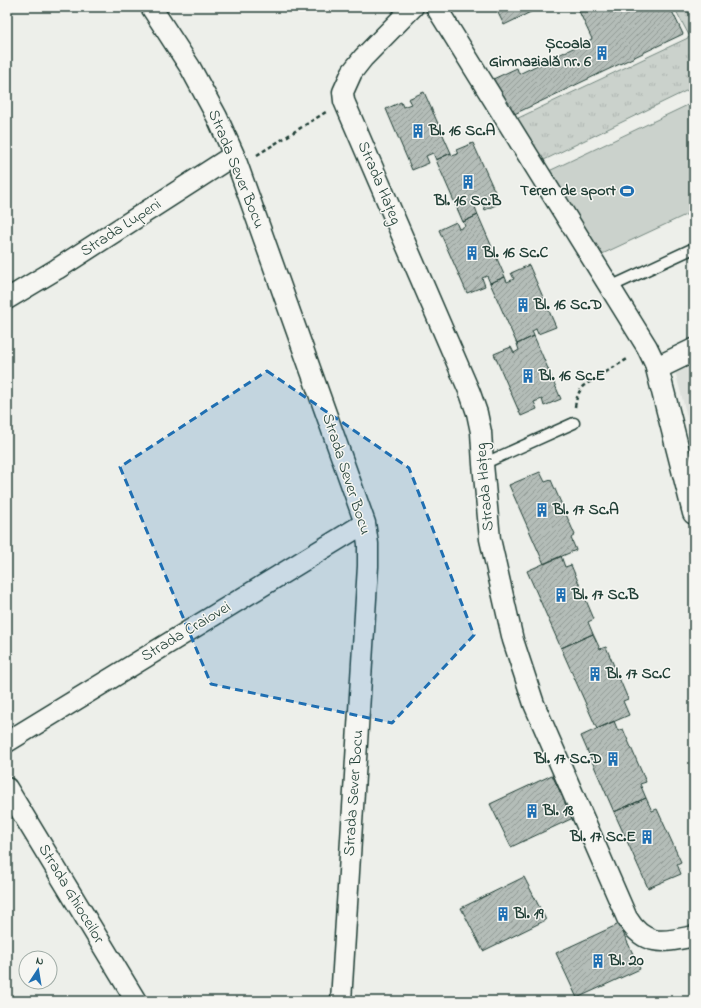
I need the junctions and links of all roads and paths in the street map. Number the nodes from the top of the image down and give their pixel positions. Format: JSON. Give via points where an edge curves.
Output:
{"nodes":[{"id":1,"x":151,"y":7,"type":"edge"},
{"id":2,"x":413,"y":7,"type":"edge"},
{"id":3,"x":436,"y":7,"type":"edge"},
{"id":4,"x":344,"y":101,"type":"junction"},
{"id":5,"x":236,"y":161,"type":"junction"},
{"id":6,"x":694,"y":248,"type":"edge"},
{"id":7,"x":610,"y":287,"type":"junction"},
{"id":8,"x":7,"y":299,"type":"edge"},
{"id":9,"x":646,"y":347,"type":"junction"},
{"id":10,"x":694,"y":350,"type":"edge"},
{"id":11,"x":657,"y":368,"type":"junction"},
{"id":12,"x":574,"y":423,"type":"joint"},
{"id":13,"x":482,"y":464,"type":"junction"},
{"id":14,"x":694,"y":513,"type":"edge"},
{"id":15,"x":365,"y":523,"type":"junction"},
{"id":16,"x":7,"y":742,"type":"edge"},
{"id":17,"x":7,"y":788,"type":"edge"},
{"id":18,"x":694,"y":936,"type":"edge"},
{"id":19,"x":136,"y":1001,"type":"edge"},
{"id":20,"x":341,"y":1001,"type":"edge"}],
"edges":[{"from":1,"to":5,"type":"street","name":"Strada Sever Bocu","via":[[190,67],[217,117]]},
{"from":2,"to":4,"type":"street","via":[[352,72],[343,92]]},
{"from":3,"to":7,"type":"street"},
{"from":4,"to":5,"type":"path"},
{"from":4,"to":13,"type":"street","name":"Strada Hațeg","via":[[470,393],[481,432]]},
{"from":5,"to":8,"type":"street","name":"Strada Lupeni"},
{"from":5,"to":15,"type":"street","name":"Strada Sever Bocu"},
{"from":6,"to":7,"type":"lane"},
{"from":7,"to":9,"type":"street"},
{"from":9,"to":11,"type":"street"},
{"from":9,"to":12,"type":"path","via":[[583,386],[576,400]]},
{"from":10,"to":11,"type":"street"},
{"from":11,"to":14,"type":"street"},
{"from":12,"to":13,"type":"lane"},
{"from":13,"to":18,"type":"street","name":"Strada Hațeg","via":[[490,539],[513,640],[534,704],[627,918],[642,935],[653,940],[667,941]]},
{"from":15,"to":16,"type":"street","name":"Strada Craiovei"},
{"from":15,"to":20,"type":"street","name":"Strada Sever Bocu","via":[[368,566]]},
{"from":17,"to":19,"type":"street","name":"Strada Ghioceilor"}]}
